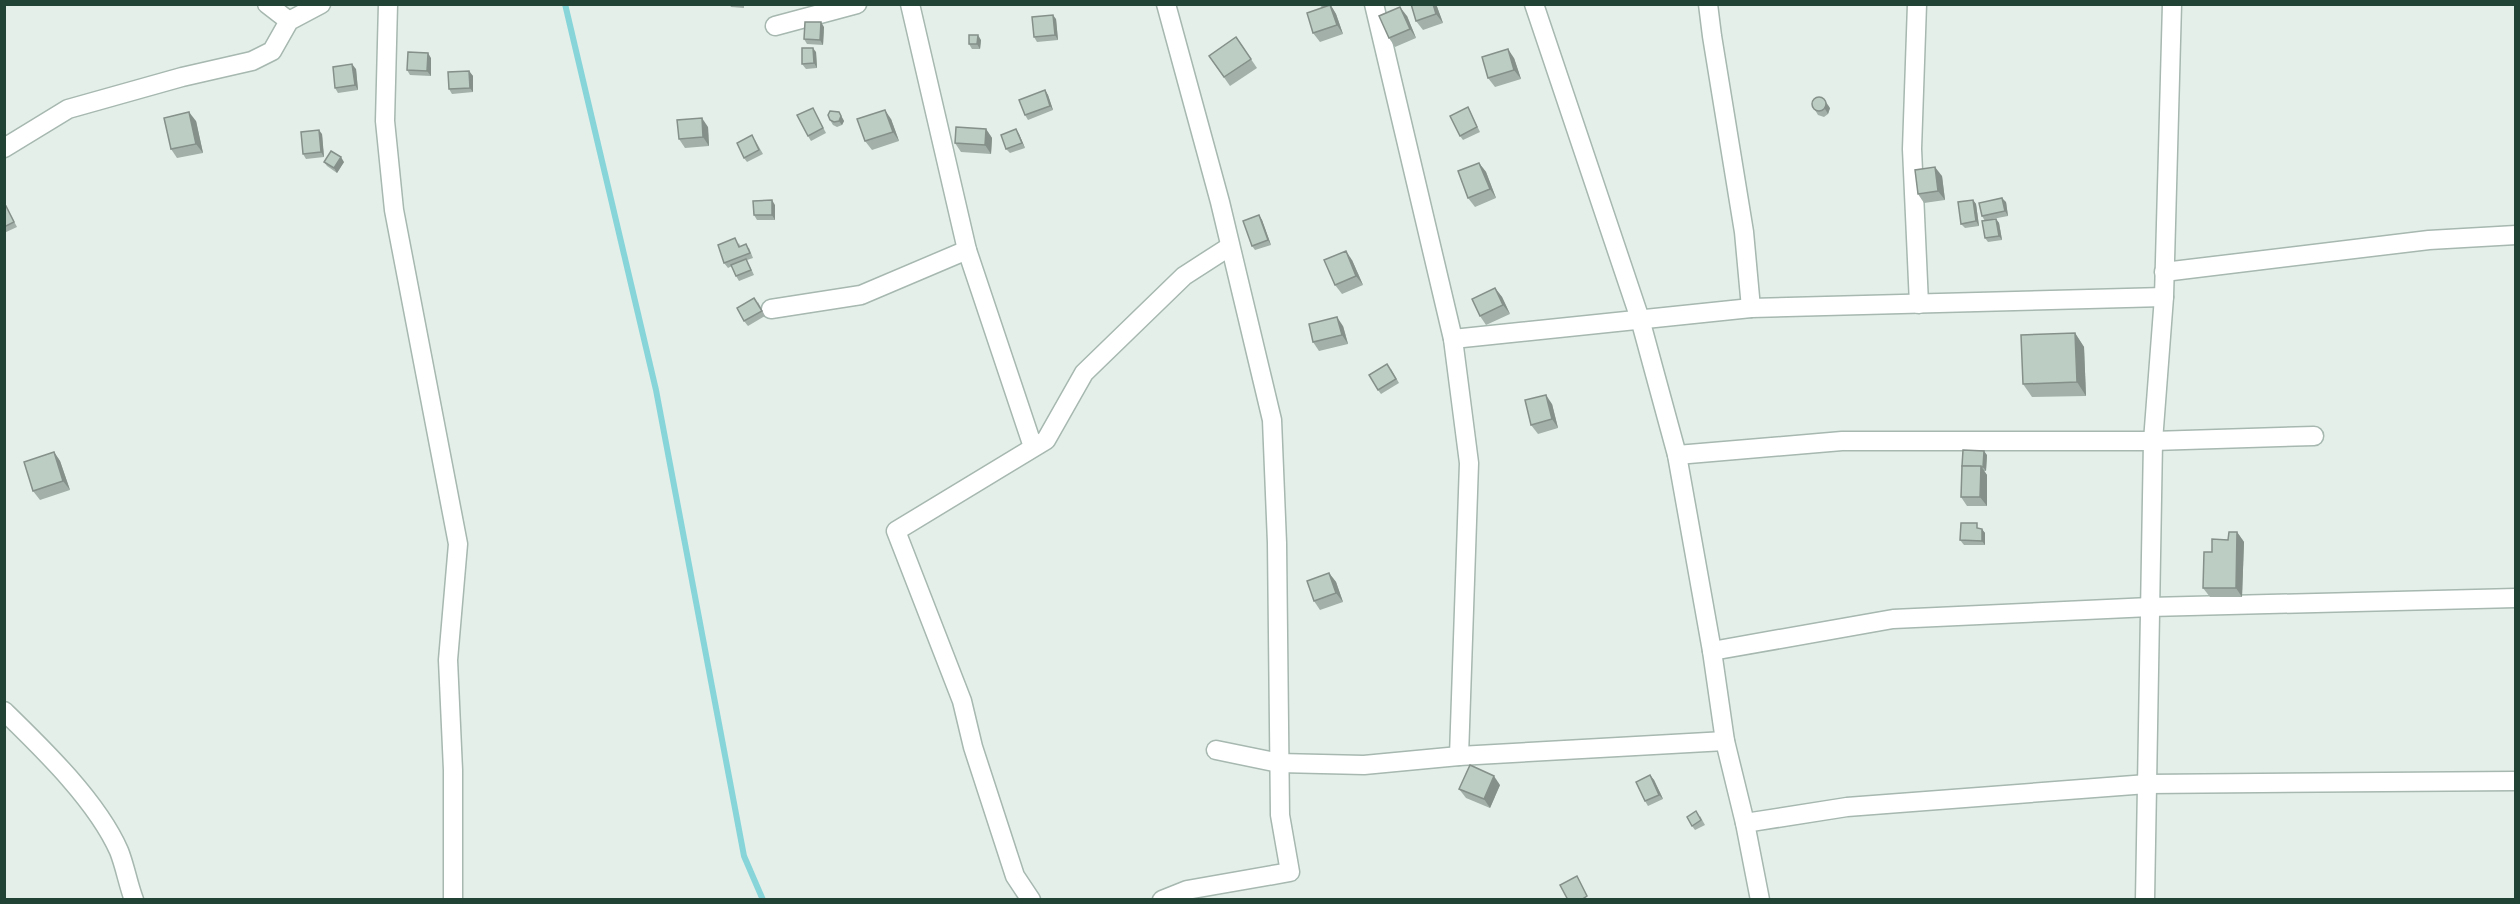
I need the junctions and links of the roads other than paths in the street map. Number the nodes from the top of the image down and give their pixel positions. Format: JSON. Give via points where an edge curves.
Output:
{"nodes":[{"id":1,"x":267,"y":4,"type":"edge"},
{"id":2,"x":321,"y":4,"type":"edge"},
{"id":3,"x":388,"y":4,"type":"edge"},
{"id":4,"x":857,"y":4,"type":"edge"},
{"id":5,"x":910,"y":4,"type":"edge"},
{"id":6,"x":1166,"y":4,"type":"edge"},
{"id":7,"x":1374,"y":4,"type":"edge"},
{"id":8,"x":1534,"y":4,"type":"edge"},
{"id":9,"x":1708,"y":4,"type":"edge"},
{"id":10,"x":1917,"y":4,"type":"edge"},
{"id":11,"x":2172,"y":4,"type":"edge"},
{"id":12,"x":289,"y":21,"type":"junction"},
{"id":13,"x":775,"y":26,"type":"dead end"},
{"id":14,"x":4,"y":148,"type":"edge"},
{"id":15,"x":2516,"y":235,"type":"edge"},
{"id":16,"x":1229,"y":247,"type":"junction"},
{"id":17,"x":967,"y":250,"type":"junction"},
{"id":18,"x":2164,"y":272,"type":"junction"},
{"id":19,"x":2164,"y":297,"type":"junction"},
{"id":20,"x":1919,"y":304,"type":"junction"},
{"id":21,"x":1751,"y":308,"type":"junction"},
{"id":22,"x":771,"y":309,"type":"dead end"},
{"id":23,"x":1640,"y":319,"type":"junction"},
{"id":24,"x":1452,"y":339,"type":"junction"},
{"id":25,"x":2314,"y":436,"type":"dead end"},
{"id":26,"x":2153,"y":441,"type":"junction"},
{"id":27,"x":1033,"y":447,"type":"junction"},
{"id":28,"x":1677,"y":455,"type":"junction"},
{"id":29,"x":2516,"y":598,"type":"edge"},
{"id":30,"x":2150,"y":607,"type":"junction"},
{"id":31,"x":1712,"y":651,"type":"junction"},
{"id":32,"x":4,"y":711,"type":"edge"},
{"id":33,"x":1725,"y":741,"type":"junction"},
{"id":34,"x":1216,"y":750,"type":"dead end"},
{"id":35,"x":1459,"y":756,"type":"junction"},
{"id":36,"x":1279,"y":763,"type":"junction"},
{"id":37,"x":2516,"y":781,"type":"edge"},
{"id":38,"x":2146,"y":784,"type":"junction"},
{"id":39,"x":1745,"y":823,"type":"junction"},
{"id":40,"x":134,"y":900,"type":"edge"},
{"id":41,"x":453,"y":900,"type":"edge"},
{"id":42,"x":1031,"y":900,"type":"edge"},
{"id":43,"x":1162,"y":900,"type":"edge"},
{"id":44,"x":1760,"y":900,"type":"edge"},
{"id":45,"x":2145,"y":900,"type":"edge"}],
"edges":[{"from":1,"to":12,"type":"street"},
{"from":2,"to":12,"type":"street"},
{"from":3,"to":41,"type":"street","via":[[385,121],[394,210],[458,544],[448,660]]},
{"from":4,"to":13,"type":"street"},
{"from":5,"to":17,"type":"street"},
{"from":6,"to":16,"type":"street"},
{"from":7,"to":24,"type":"street"},
{"from":8,"to":23,"type":"street"},
{"from":9,"to":21,"type":"street","via":[[1744,232]]},
{"from":10,"to":20,"type":"street","via":[[1912,149]]},
{"from":11,"to":18,"type":"street"},
{"from":12,"to":14,"type":"street","via":[[272,51],[252,61],[68,109]]},
{"from":15,"to":18,"type":"street","via":[[2429,240]]},
{"from":16,"to":27,"type":"street","via":[[1184,276],[1084,373],[1046,440]]},
{"from":16,"to":36,"type":"street","via":[[1272,420]]},
{"from":17,"to":22,"type":"street","via":[[861,296]]},
{"from":17,"to":27,"type":"street"},
{"from":18,"to":19,"type":"street"},
{"from":19,"to":20,"type":"street"},
{"from":19,"to":26,"type":"street"},
{"from":20,"to":21,"type":"street"},
{"from":21,"to":23,"type":"street"},
{"from":23,"to":24,"type":"street"},
{"from":23,"to":28,"type":"street"},
{"from":24,"to":35,"type":"street","via":[[1469,463]]},
{"from":25,"to":26,"type":"street"},
{"from":26,"to":28,"type":"street","via":[[1842,441]]},
{"from":26,"to":30,"type":"street"},
{"from":27,"to":42,"type":"street","via":[[896,531],[962,701],[973,747],[1016,876]]},
{"from":28,"to":31,"type":"street"},
{"from":29,"to":30,"type":"street"},
{"from":30,"to":31,"type":"street","via":[[1893,619]]},
{"from":30,"to":38,"type":"street"},
{"from":31,"to":33,"type":"street"},
{"from":32,"to":40,"type":"street","via":[[53,759],[98,816],[118,850]]},
{"from":33,"to":35,"type":"street"},
{"from":33,"to":39,"type":"street"},
{"from":34,"to":36,"type":"street"},
{"from":35,"to":36,"type":"street","via":[[1364,765]]},
{"from":36,"to":43,"type":"street","via":[[1280,815],[1290,872],[1187,890]]},
{"from":37,"to":38,"type":"street"},
{"from":38,"to":39,"type":"street","via":[[1847,807]]},
{"from":38,"to":45,"type":"street"},
{"from":39,"to":44,"type":"street"}]}
